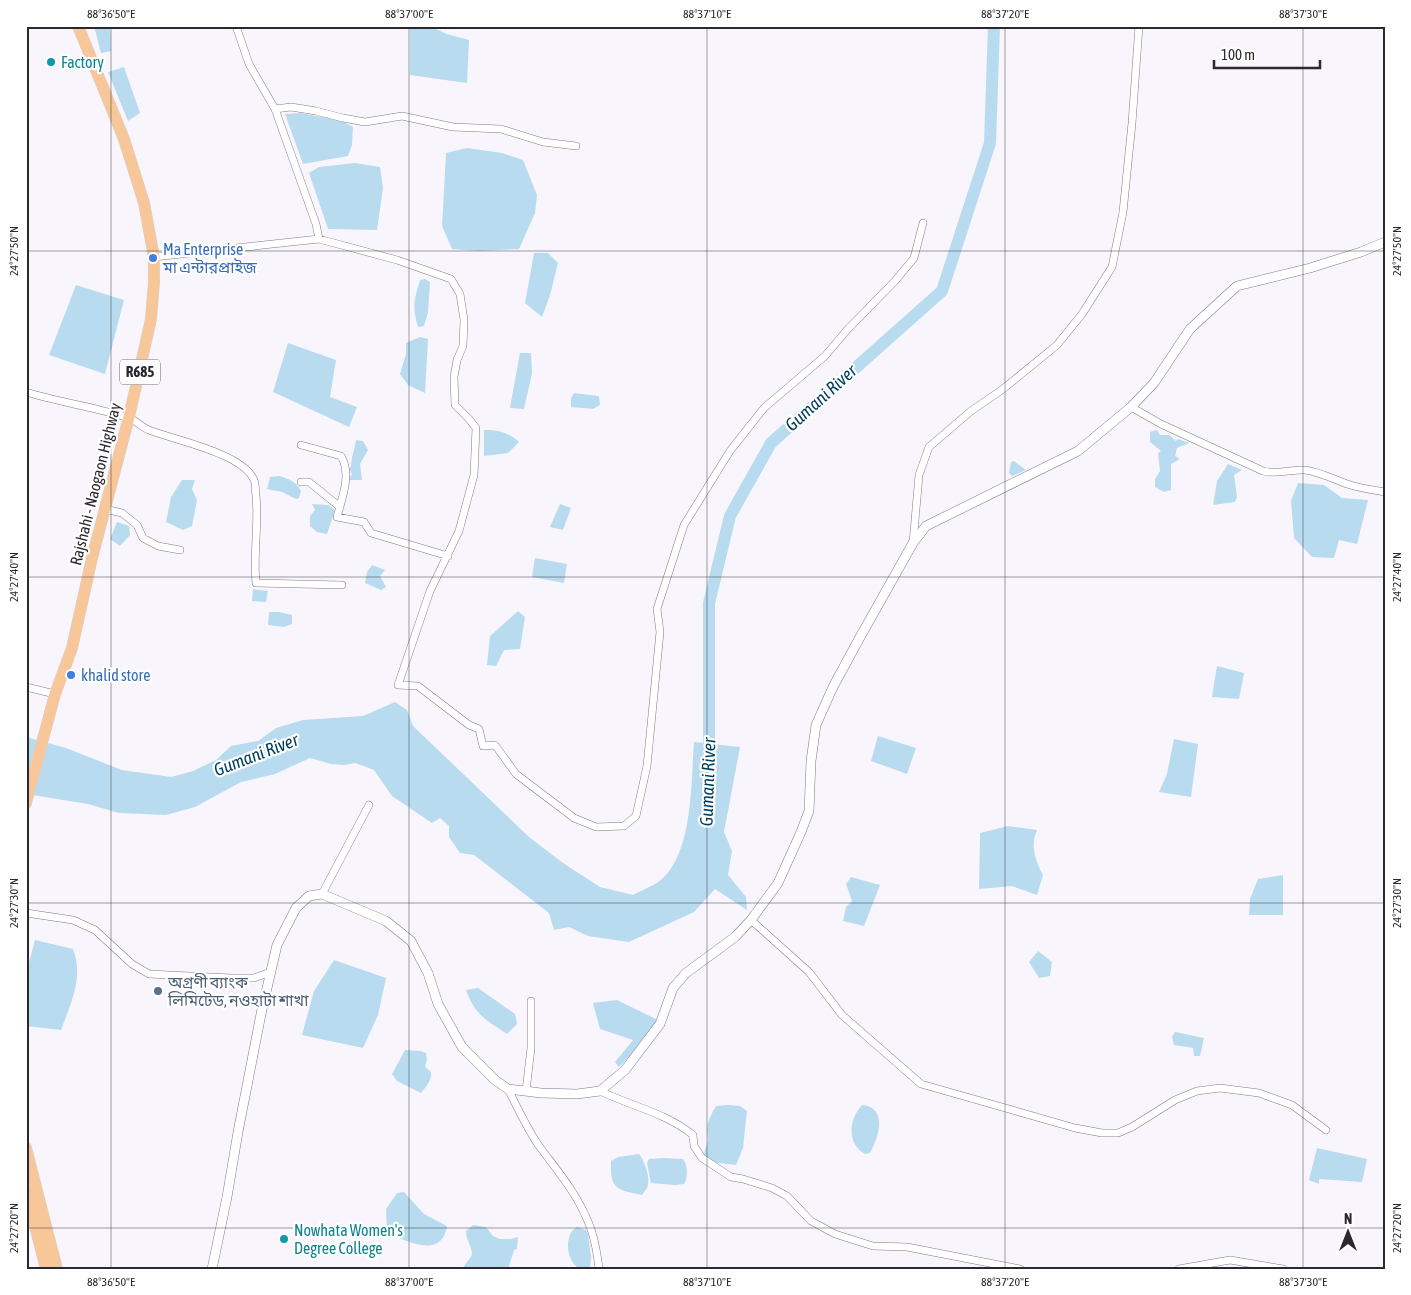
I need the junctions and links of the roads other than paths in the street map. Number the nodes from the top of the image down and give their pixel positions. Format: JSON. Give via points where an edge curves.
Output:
{"nodes":[{"id":1,"x":78,"y":26,"type":"edge"},
{"id":2,"x":236,"y":26,"type":"edge"},
{"id":3,"x":1139,"y":26,"type":"edge"},
{"id":4,"x":274,"y":109,"type":"junction"},
{"id":5,"x":576,"y":146,"type":"dead end"},
{"id":6,"x":923,"y":223,"type":"dead end"},
{"id":7,"x":319,"y":239,"type":"junction"},
{"id":8,"x":1385,"y":242,"type":"edge"},
{"id":9,"x":154,"y":257,"type":"junction"},
{"id":10,"x":26,"y":392,"type":"edge"},
{"id":11,"x":1131,"y":407,"type":"junction"},
{"id":12,"x":129,"y":417,"type":"junction"},
{"id":13,"x":301,"y":445,"type":"dead end"},
{"id":14,"x":301,"y":482,"type":"dead end"},
{"id":15,"x":1385,"y":492,"type":"edge"},
{"id":16,"x":340,"y":507,"type":"junction"},
{"id":17,"x":105,"y":509,"type":"junction"},
{"id":18,"x":913,"y":543,"type":"junction"},
{"id":19,"x":180,"y":550,"type":"dead end"},
{"id":20,"x":448,"y":556,"type":"junction"},
{"id":21,"x":342,"y":585,"type":"dead end"},
{"id":22,"x":26,"y":686,"type":"edge"},
{"id":23,"x":55,"y":694,"type":"junction"},
{"id":24,"x":26,"y":803,"type":"edge"},
{"id":25,"x":369,"y":805,"type":"dead end"},
{"id":26,"x":322,"y":894,"type":"junction"},
{"id":27,"x":26,"y":913,"type":"edge"},
{"id":28,"x":751,"y":920,"type":"junction"},
{"id":29,"x":271,"y":972,"type":"junction"},
{"id":30,"x":531,"y":1001,"type":"dead end"},
{"id":31,"x":508,"y":1088,"type":"junction"},
{"id":32,"x":526,"y":1091,"type":"junction"},
{"id":33,"x":600,"y":1091,"type":"junction"},
{"id":34,"x":1326,"y":1130,"type":"dead end"},
{"id":35,"x":26,"y":1148,"type":"edge"},
{"id":36,"x":26,"y":1190,"type":"edge"},
{"id":37,"x":46,"y":1269,"type":"edge"},
{"id":38,"x":57,"y":1269,"type":"edge"},
{"id":39,"x":212,"y":1269,"type":"edge"},
{"id":40,"x":599,"y":1269,"type":"edge"},
{"id":41,"x":1020,"y":1269,"type":"edge"},
{"id":42,"x":1179,"y":1269,"type":"edge"},
{"id":43,"x":1283,"y":1269,"type":"edge"}],
"edges":[{"from":1,"to":9,"type":"main road","name":"Rajshahi - Naogaon Highway","number":"R685","via":[[124,139],[144,203]]},
{"from":2,"to":4,"type":"street","via":[[249,64]]},
{"from":3,"to":18,"type":"street","via":[[1123,212],[1112,267],[1082,314],[1056,345],[929,447],[918,475]]},
{"from":4,"to":5,"type":"street","via":[[316,110],[364,122],[402,116],[453,127],[502,129],[543,142]]},
{"from":4,"to":7,"type":"street"},
{"from":6,"to":20,"type":"street","via":[[914,258],[825,356],[764,408],[730,451],[684,525],[657,609],[660,632],[647,766],[636,816],[624,826],[596,826],[574,818],[516,774],[495,745],[483,746],[479,730],[418,686],[398,685],[430,591]]},
{"from":7,"to":9,"type":"street"},
{"from":7,"to":20,"type":"street","via":[[436,273],[451,279],[460,294],[464,346],[454,377],[455,405],[476,428],[474,475],[459,531]]},
{"from":8,"to":11,"type":"street","via":[[1310,268],[1237,286],[1190,329],[1154,383]]},
{"from":9,"to":12,"type":"main road","name":"Rajshahi - Naogaon Highway","number":"R685","via":[[151,318]]},
{"from":10,"to":12,"type":"street"},
{"from":11,"to":15,"type":"street","via":[[1263,471],[1305,470]]},
{"from":11,"to":18,"type":"street","via":[[1078,451],[926,526]]},
{"from":12,"to":17,"type":"main road","name":"Rajshahi - Naogaon Highway","number":"R685"},
{"from":12,"to":21,"type":"street","via":[[148,430],[210,449],[247,470],[254,480],[257,503],[256,583]]},
{"from":13,"to":16,"type":"street","via":[[341,456],[346,465]]},
{"from":14,"to":16,"type":"street","via":[[309,482]]},
{"from":16,"to":20,"type":"street","via":[[337,517],[364,522],[371,533]]},
{"from":17,"to":19,"type":"street","via":[[122,513],[144,538],[158,546]]},
{"from":17,"to":23,"type":"main road","name":"Rajshahi - Naogaon Highway","number":"R685","via":[[72,648]]},
{"from":18,"to":28,"type":"street","via":[[816,725],[809,811],[778,883]]},
{"from":22,"to":23,"type":"street"},
{"from":23,"to":24,"type":"main road","name":"Rajshahi - Naogaon Highway","number":"R685"},
{"from":25,"to":26,"type":"street"},
{"from":26,"to":29,"type":"street","via":[[309,896],[296,908],[277,945]]},
{"from":26,"to":31,"type":"street","via":[[386,921],[411,941],[428,973],[438,1004],[462,1047],[495,1080]]},
{"from":27,"to":29,"type":"street","via":[[73,920],[95,930],[132,964],[149,974],[254,978]]},
{"from":28,"to":33,"type":"street","via":[[735,937],[686,973],[673,988],[660,1024],[625,1070]]},
{"from":28,"to":34,"type":"street","via":[[809,972],[842,1015],[921,1084],[1102,1133],[1118,1133],[1132,1127],[1174,1100],[1197,1091],[1220,1088],[1259,1092],[1292,1106]]},
{"from":29,"to":39,"type":"street"},
{"from":30,"to":32,"type":"street","via":[[531,1048]]},
{"from":31,"to":32,"type":"street"},
{"from":31,"to":40,"type":"street","via":[[537,1143],[563,1177],[586,1216],[595,1241]]},
{"from":32,"to":33,"type":"street","via":[[578,1094]]},
{"from":33,"to":41,"type":"street","via":[[678,1125],[693,1135],[694,1146],[702,1158],[731,1177],[772,1188],[787,1196],[811,1221],[835,1234],[873,1246],[908,1247]]},
{"from":35,"to":38,"type":"main road"},
{"from":36,"to":37,"type":"main road"},
{"from":42,"to":43,"type":"street","via":[[1230,1260]]}]}
